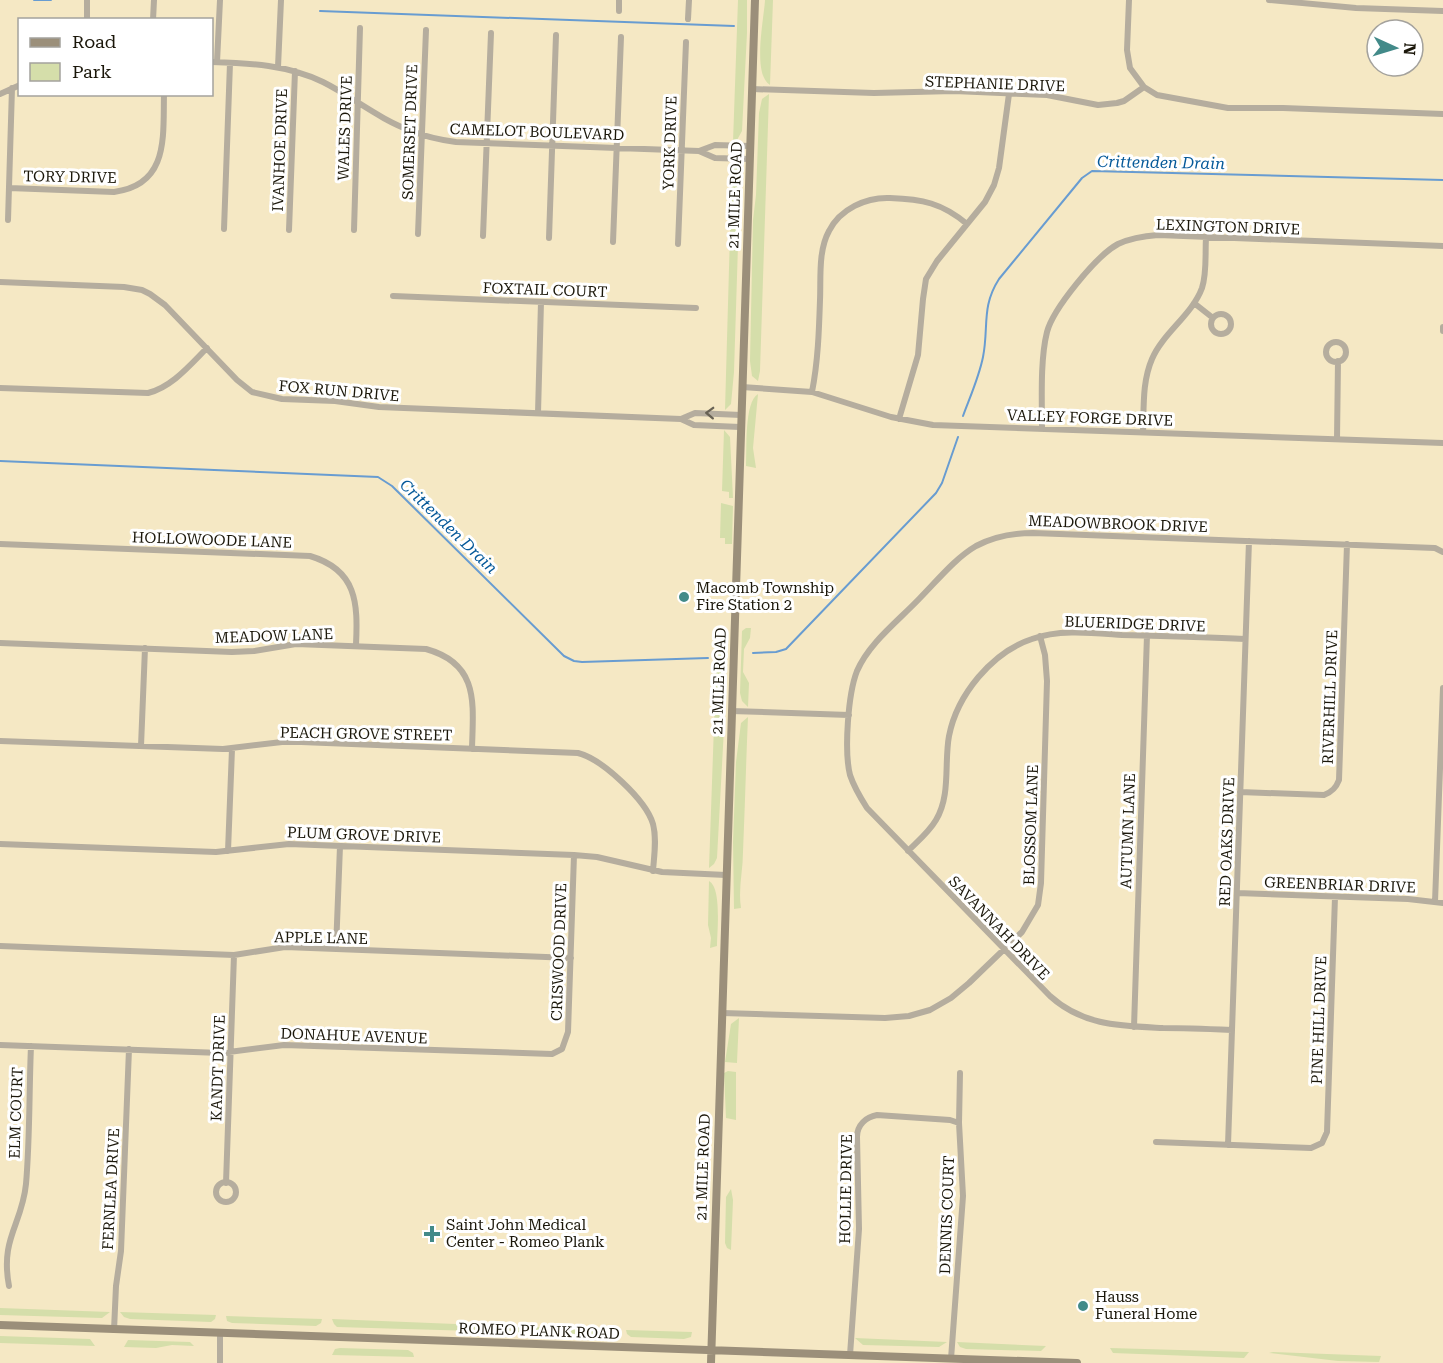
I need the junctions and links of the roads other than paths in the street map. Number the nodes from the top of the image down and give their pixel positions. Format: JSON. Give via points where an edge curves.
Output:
{"nodes":[{"id":1,"x":87,"y":0,"type":"edge"},
{"id":2,"x":154,"y":0,"type":"edge"},
{"id":3,"x":220,"y":0,"type":"edge"},
{"id":4,"x":281,"y":0,"type":"edge"},
{"id":5,"x":619,"y":0,"type":"edge"},
{"id":6,"x":688,"y":0,"type":"edge"},
{"id":7,"x":755,"y":0,"type":"edge"},
{"id":8,"x":1129,"y":0,"type":"edge"},
{"id":9,"x":1269,"y":0,"type":"edge"},
{"id":10,"x":619,"y":11,"type":"dead end"},
{"id":11,"x":1443,"y":11,"type":"edge"},
{"id":12,"x":87,"y":18,"type":"edge"},
{"id":13,"x":153,"y":18,"type":"edge"},
{"id":14,"x":688,"y":19,"type":"dead end"},
{"id":15,"x":360,"y":28,"type":"dead end"},
{"id":16,"x":426,"y":30,"type":"dead end"},
{"id":17,"x":491,"y":33,"type":"dead end"},
{"id":18,"x":556,"y":35,"type":"dead end"},
{"id":19,"x":621,"y":37,"type":"dead end"},
{"id":20,"x":686,"y":42,"type":"dead end"},
{"id":21,"x":214,"y":62,"type":"edge"},
{"id":22,"x":230,"y":63,"type":"junction"},
{"id":23,"x":278,"y":67,"type":"junction"},
{"id":24,"x":295,"y":71,"type":"junction"},
{"id":25,"x":18,"y":86,"type":"edge"},
{"id":26,"x":1144,"y":87,"type":"junction"},
{"id":27,"x":12,"y":88,"type":"junction"},
{"id":28,"x":752,"y":89,"type":"junction"},
{"id":29,"x":0,"y":94,"type":"edge"},
{"id":30,"x":1009,"y":94,"type":"junction"},
{"id":31,"x":164,"y":96,"type":"edge"},
{"id":32,"x":359,"y":102,"type":"junction"},
{"id":33,"x":1443,"y":114,"type":"edge"},
{"id":34,"x":423,"y":135,"type":"junction"},
{"id":35,"x":486,"y":143,"type":"junction"},
{"id":36,"x":552,"y":145,"type":"junction"},
{"id":37,"x":750,"y":146,"type":"junction"},
{"id":38,"x":616,"y":147,"type":"junction"},
{"id":39,"x":681,"y":150,"type":"junction"},
{"id":40,"x":699,"y":151,"type":"junction"},
{"id":41,"x":749,"y":159,"type":"junction"},
{"id":42,"x":9,"y":188,"type":"junction"},
{"id":43,"x":8,"y":220,"type":"dead end"},
{"id":44,"x":967,"y":224,"type":"junction"},
{"id":45,"x":224,"y":229,"type":"dead end"},
{"id":46,"x":289,"y":230,"type":"dead end"},
{"id":47,"x":354,"y":230,"type":"dead end"},
{"id":48,"x":418,"y":234,"type":"dead end"},
{"id":49,"x":483,"y":236,"type":"dead end"},
{"id":50,"x":549,"y":238,"type":"dead end"},
{"id":51,"x":1206,"y":238,"type":"junction"},
{"id":52,"x":613,"y":242,"type":"dead end"},
{"id":53,"x":678,"y":244,"type":"dead end"},
{"id":54,"x":1443,"y":246,"type":"edge"},
{"id":55,"x":0,"y":282,"type":"edge"},
{"id":56,"x":393,"y":296,"type":"dead end"},
{"id":57,"x":541,"y":302,"type":"junction"},
{"id":58,"x":1194,"y":303,"type":"junction"},
{"id":59,"x":696,"y":308,"type":"dead end"},
{"id":60,"x":1213,"y":318,"type":"dead end"},
{"id":61,"x":207,"y":348,"type":"junction"},
{"id":62,"x":1338,"y":361,"type":"dead end"},
{"id":63,"x":742,"y":387,"type":"junction"},
{"id":64,"x":0,"y":388,"type":"edge"},
{"id":65,"x":812,"y":392,"type":"junction"},
{"id":66,"x":537,"y":413,"type":"junction"},
{"id":67,"x":741,"y":415,"type":"junction"},
{"id":68,"x":681,"y":419,"type":"junction"},
{"id":69,"x":899,"y":419,"type":"junction"},
{"id":70,"x":740,"y":427,"type":"junction"},
{"id":71,"x":1041,"y":429,"type":"junction"},
{"id":72,"x":1143,"y":432,"type":"junction"},
{"id":73,"x":1336,"y":439,"type":"junction"},
{"id":74,"x":1443,"y":443,"type":"edge"},
{"id":75,"x":1249,"y":541,"type":"junction"},
{"id":76,"x":0,"y":544,"type":"edge"},
{"id":77,"x":1347,"y":544,"type":"junction"},
{"id":78,"x":1443,"y":552,"type":"edge"},
{"id":79,"x":1147,"y":635,"type":"junction"},
{"id":80,"x":1040,"y":636,"type":"junction"},
{"id":81,"x":1245,"y":639,"type":"junction"},
{"id":82,"x":0,"y":643,"type":"edge"},
{"id":83,"x":356,"y":645,"type":"junction"},
{"id":84,"x":145,"y":648,"type":"junction"},
{"id":85,"x":1443,"y":687,"type":"edge"},
{"id":86,"x":731,"y":711,"type":"junction"},
{"id":87,"x":849,"y":716,"type":"junction"},
{"id":88,"x":0,"y":741,"type":"edge"},
{"id":89,"x":141,"y":746,"type":"junction"},
{"id":90,"x":472,"y":748,"type":"junction"},
{"id":91,"x":232,"y":749,"type":"junction"},
{"id":92,"x":1240,"y":792,"type":"junction"},
{"id":93,"x":0,"y":844,"type":"edge"},
{"id":94,"x":340,"y":846,"type":"junction"},
{"id":95,"x":909,"y":850,"type":"junction"},
{"id":96,"x":228,"y":851,"type":"junction"},
{"id":97,"x":574,"y":855,"type":"junction"},
{"id":98,"x":653,"y":871,"type":"junction"},
{"id":99,"x":726,"y":875,"type":"junction"},
{"id":100,"x":1237,"y":893,"type":"junction"},
{"id":101,"x":1335,"y":897,"type":"junction"},
{"id":102,"x":1439,"y":902,"type":"edge"},
{"id":103,"x":0,"y":946,"type":"edge"},
{"id":104,"x":336,"y":949,"type":"junction"},
{"id":105,"x":1003,"y":950,"type":"junction"},
{"id":106,"x":234,"y":955,"type":"junction"},
{"id":107,"x":571,"y":958,"type":"junction"},
{"id":108,"x":722,"y":1013,"type":"junction"},
{"id":109,"x":1134,"y":1027,"type":"junction"},
{"id":110,"x":1232,"y":1030,"type":"junction"},
{"id":111,"x":0,"y":1044,"type":"edge"},
{"id":112,"x":31,"y":1046,"type":"junction"},
{"id":113,"x":129,"y":1049,"type":"junction"},
{"id":114,"x":562,"y":1049,"type":"joint"},
{"id":115,"x":230,"y":1052,"type":"junction"},
{"id":116,"x":960,"y":1073,"type":"dead end"},
{"id":117,"x":959,"y":1123,"type":"junction"},
{"id":118,"x":1156,"y":1142,"type":"dead end"},
{"id":119,"x":1228,"y":1145,"type":"junction"},
{"id":120,"x":226,"y":1183,"type":"dead end"},
{"id":121,"x":9,"y":1286,"type":"dead end"},
{"id":122,"x":0,"y":1325,"type":"edge"},
{"id":123,"x":114,"y":1330,"type":"junction"},
{"id":124,"x":220,"y":1333,"type":"junction"},
{"id":125,"x":711,"y":1350,"type":"junction"},
{"id":126,"x":850,"y":1355,"type":"junction"},
{"id":127,"x":951,"y":1359,"type":"junction"},
{"id":128,"x":220,"y":1363,"type":"edge"},
{"id":129,"x":711,"y":1363,"type":"edge"},
{"id":130,"x":1077,"y":1363,"type":"edge"}],
"edges":[{"from":1,"to":12,"type":"street"},
{"from":2,"to":13,"type":"street"},
{"from":3,"to":21,"type":"street"},
{"from":4,"to":23,"type":"street"},
{"from":5,"to":10,"type":"street"},
{"from":6,"to":14,"type":"street"},
{"from":7,"to":28,"type":"street","name":"21 MILE ROAD"},
{"from":8,"to":26,"type":"street","via":[[1128,59]]},
{"from":9,"to":11,"type":"street"},
{"from":15,"to":32,"type":"street","name":"WALES DRIVE"},
{"from":16,"to":34,"type":"street","name":"SOMERSET DRIVE"},
{"from":17,"to":35,"type":"street"},
{"from":18,"to":36,"type":"street"},
{"from":19,"to":38,"type":"street"},
{"from":20,"to":39,"type":"street","name":"YORK DRIVE"},
{"from":21,"to":22,"type":"street","name":"CAMELOT BOULEVARD"},
{"from":22,"to":23,"type":"street","name":"CAMELOT BOULEVARD"},
{"from":22,"to":45,"type":"street"},
{"from":23,"to":24,"type":"street","name":"CAMELOT BOULEVARD"},
{"from":24,"to":32,"type":"street","name":"CAMELOT BOULEVARD"},
{"from":24,"to":46,"type":"street","name":"IVANHOE DRIVE"},
{"from":25,"to":27,"type":"street"},
{"from":26,"to":30,"type":"street","name":"STEPHANIE DRIVE","via":[[1124,101],[1108,105],[1059,96]]},
{"from":26,"to":33,"type":"street","via":[[1165,98],[1216,107]]},
{"from":27,"to":29,"type":"street"},
{"from":27,"to":42,"type":"street"},
{"from":28,"to":30,"type":"street","name":"STEPHANIE DRIVE"},
{"from":28,"to":37,"type":"street","name":"21 MILE ROAD"},
{"from":30,"to":44,"type":"street","via":[[998,176],[985,202]]},
{"from":31,"to":42,"type":"street","name":"TORY DRIVE","via":[[159,161],[153,172],[135,186],[114,192]]},
{"from":32,"to":34,"type":"street","name":"CAMELOT BOULEVARD","via":[[397,125]]},
{"from":32,"to":47,"type":"street","name":"WALES DRIVE"},
{"from":34,"to":35,"type":"street","name":"CAMELOT BOULEVARD"},
{"from":34,"to":48,"type":"street","name":"SOMERSET DRIVE"},
{"from":35,"to":36,"type":"street","name":"CAMELOT BOULEVARD"},
{"from":35,"to":49,"type":"street"},
{"from":36,"to":38,"type":"street","name":"CAMELOT BOULEVARD"},
{"from":36,"to":50,"type":"street"},
{"from":37,"to":40,"type":"street","name":"CAMELOT BOULEVARD","via":[[715,145]]},
{"from":37,"to":41,"type":"street","name":"21 MILE ROAD"},
{"from":38,"to":39,"type":"street","name":"CAMELOT BOULEVARD"},
{"from":38,"to":52,"type":"street"},
{"from":39,"to":40,"type":"street","name":"CAMELOT BOULEVARD"},
{"from":39,"to":53,"type":"street","name":"YORK DRIVE"},
{"from":40,"to":41,"type":"street","name":"CAMELOT BOULEVARD","via":[[715,158]]},
{"from":41,"to":63,"type":"street","name":"21 MILE ROAD"},
{"from":42,"to":43,"type":"street"},
{"from":44,"to":65,"type":"street","via":[[942,206],[899,198],[870,199],[839,217],[828,232],[823,252],[819,351]]},
{"from":44,"to":69,"type":"street","via":[[926,279],[918,355]]},
{"from":51,"to":54,"type":"street","name":"LEXINGTON DRIVE"},
{"from":51,"to":58,"type":"street","via":[[1203,286]]},
{"from":51,"to":71,"type":"street","name":"LEXINGTON DRIVE","via":[[1136,238],[1118,244],[1092,266],[1049,326]]},
{"from":55,"to":61,"type":"street","name":"FOX RUN DRIVE","via":[[142,290],[158,299]]},
{"from":56,"to":57,"type":"street","name":"FOXTAIL COURT"},
{"from":57,"to":59,"type":"street","name":"FOXTAIL COURT"},
{"from":57,"to":66,"type":"street"},
{"from":58,"to":60,"type":"street"},
{"from":58,"to":72,"type":"street","via":[[1152,359],[1146,379]]},
{"from":61,"to":64,"type":"street","via":[[172,382],[148,393]]},
{"from":61,"to":66,"type":"street","name":"FOX RUN DRIVE","via":[[245,387],[272,398]]},
{"from":62,"to":73,"type":"street"},
{"from":63,"to":65,"type":"street","name":"VALLEY FORGE DRIVE"},
{"from":63,"to":67,"type":"street","name":"21 MILE ROAD"},
{"from":65,"to":69,"type":"street","name":"VALLEY FORGE DRIVE"},
{"from":66,"to":68,"type":"street","name":"FOX RUN DRIVE"},
{"from":67,"to":68,"type":"street","name":"FOX RUN DRIVE","one_way":true,"via":[[695,413]]},
{"from":67,"to":70,"type":"street","name":"21 MILE ROAD"},
{"from":68,"to":70,"type":"street","name":"FOX RUN DRIVE","via":[[694,425]]},
{"from":69,"to":71,"type":"street","name":"VALLEY FORGE DRIVE","via":[[933,425]]},
{"from":70,"to":86,"type":"street","name":"21 MILE ROAD"},
{"from":71,"to":72,"type":"street","name":"VALLEY FORGE DRIVE"},
{"from":72,"to":73,"type":"street","name":"VALLEY FORGE DRIVE"},
{"from":73,"to":74,"type":"street","name":"VALLEY FORGE DRIVE"},
{"from":75,"to":77,"type":"street","name":"MEADOWBROOK DRIVE"},
{"from":75,"to":81,"type":"street","name":"RED OAKS DRIVE"},
{"from":75,"to":87,"type":"street","name":"MEADOWBROOK DRIVE","via":[[1023,533],[982,543],[957,560],[872,647],[856,674]]},
{"from":76,"to":83,"type":"street","name":"HOLLOWOODE LANE","via":[[310,556],[335,568],[348,580],[357,609]]},
{"from":77,"to":78,"type":"street","name":"MEADOWBROOK DRIVE","via":[[1435,548]]},
{"from":77,"to":92,"type":"street","name":"RIVERHILL DRIVE","via":[[1339,780],[1324,795]]},
{"from":79,"to":80,"type":"street","name":"BLUERIDGE DRIVE"},
{"from":79,"to":81,"type":"street","name":"BLUERIDGE DRIVE"},
{"from":79,"to":109,"type":"street","name":"AUTUMN LANE"},
{"from":80,"to":95,"type":"street","name":"BLUERIDGE DRIVE","via":[[1005,653],[966,694],[950,730],[941,811],[931,828]]},
{"from":80,"to":105,"type":"street","name":"BLOSSOM LANE","via":[[1047,681],[1040,895],[1029,923]]},
{"from":81,"to":92,"type":"street","name":"RED OAKS DRIVE"},
{"from":82,"to":84,"type":"street","name":"MEADOW LANE"},
{"from":83,"to":84,"type":"street","name":"MEADOW LANE","via":[[288,644],[239,652]]},
{"from":83,"to":90,"type":"street","name":"MEADOW LANE","via":[[426,649],[450,660],[464,675],[474,700]]},
{"from":84,"to":89,"type":"street"},
{"from":85,"to":102,"type":"street"},
{"from":86,"to":87,"type":"street"},
{"from":86,"to":99,"type":"street","name":"21 MILE ROAD"},
{"from":87,"to":95,"type":"street","name":"SAVANNAH DRIVE","via":[[848,762],[854,786],[867,808]]},
{"from":88,"to":89,"type":"street","name":"PEACH GROVE STREET"},
{"from":89,"to":91,"type":"street","name":"PEACH GROVE STREET"},
{"from":90,"to":91,"type":"street","name":"PEACH GROVE STREET","via":[[291,742]]},
{"from":90,"to":98,"type":"street","name":"PEACH GROVE STREET","via":[[578,753],[602,764],[651,817],[655,835]]},
{"from":91,"to":96,"type":"street"},
{"from":92,"to":100,"type":"street","name":"RED OAKS DRIVE"},
{"from":93,"to":96,"type":"street","name":"PLUM GROVE DRIVE"},
{"from":94,"to":96,"type":"street","name":"PLUM GROVE DRIVE","via":[[276,844]]},
{"from":94,"to":97,"type":"street","name":"PLUM GROVE DRIVE"},
{"from":94,"to":104,"type":"street"},
{"from":95,"to":105,"type":"street","name":"SAVANNAH DRIVE"},
{"from":97,"to":98,"type":"street","name":"PLUM GROVE DRIVE"},
{"from":97,"to":107,"type":"street","name":"CRISWOOD DRIVE"},
{"from":98,"to":99,"type":"street","name":"PLUM GROVE DRIVE"},
{"from":99,"to":108,"type":"street","name":"21 MILE ROAD"},
{"from":100,"to":101,"type":"street","name":"GREENBRIAR DRIVE"},
{"from":100,"to":110,"type":"street","name":"RED OAKS DRIVE"},
{"from":101,"to":102,"type":"street","name":"GREENBRIAR DRIVE"},
{"from":101,"to":119,"type":"street","name":"PINE HILL DRIVE","via":[[1327,1131],[1322,1143],[1311,1148]]},
{"from":103,"to":106,"type":"street","name":"APPLE LANE"},
{"from":104,"to":106,"type":"street","name":"APPLE LANE","via":[[276,947]]},
{"from":104,"to":107,"type":"street","name":"APPLE LANE"},
{"from":105,"to":108,"type":"street","name":"BLOSSOM LANE","via":[[951,998],[909,1016]]},
{"from":105,"to":109,"type":"street","name":"SAVANNAH DRIVE","via":[[1068,1010],[1102,1024]]},
{"from":106,"to":115,"type":"street","name":"KANDT DRIVE"},
{"from":107,"to":114,"type":"street","name":"CRISWOOD DRIVE","via":[[568,1032]]},
{"from":108,"to":125,"type":"street","name":"21 MILE ROAD"},
{"from":109,"to":110,"type":"street","name":"SAVANNAH DRIVE"},
{"from":110,"to":119,"type":"street","name":"RED OAKS DRIVE"},
{"from":111,"to":112,"type":"street","name":"DONAHUE AVENUE"},
{"from":112,"to":113,"type":"street","name":"DONAHUE AVENUE"},
{"from":112,"to":121,"type":"street","name":"ELM COURT","via":[[26,1185],[5,1249]]},
{"from":113,"to":115,"type":"street","name":"DONAHUE AVENUE"},
{"from":113,"to":123,"type":"street","name":"FERNLEA DRIVE"},
{"from":114,"to":115,"type":"street","name":"DONAHUE AVENUE","via":[[547,1055],[284,1045]]},
{"from":115,"to":120,"type":"street","name":"KANDT DRIVE"},
{"from":116,"to":117,"type":"street","name":"DENNIS COURT"},
{"from":117,"to":126,"type":"street","name":"HOLLIE DRIVE","via":[[877,1116],[866,1119],[859,1127],[859,1229]]},
{"from":117,"to":127,"type":"street","name":"DENNIS COURT","via":[[963,1196]]},
{"from":118,"to":119,"type":"street"},
{"from":122,"to":123,"type":"street","name":"ROMEO PLANK ROAD"},
{"from":123,"to":124,"type":"street","name":"ROMEO PLANK ROAD"},
{"from":124,"to":125,"type":"street","name":"ROMEO PLANK ROAD"},
{"from":124,"to":128,"type":"street"},
{"from":125,"to":126,"type":"street","name":"ROMEO PLANK ROAD"},
{"from":125,"to":129,"type":"street","name":"21 MILE ROAD"},
{"from":126,"to":127,"type":"street","name":"ROMEO PLANK ROAD"},
{"from":127,"to":130,"type":"street","name":"ROMEO PLANK ROAD"}]}
